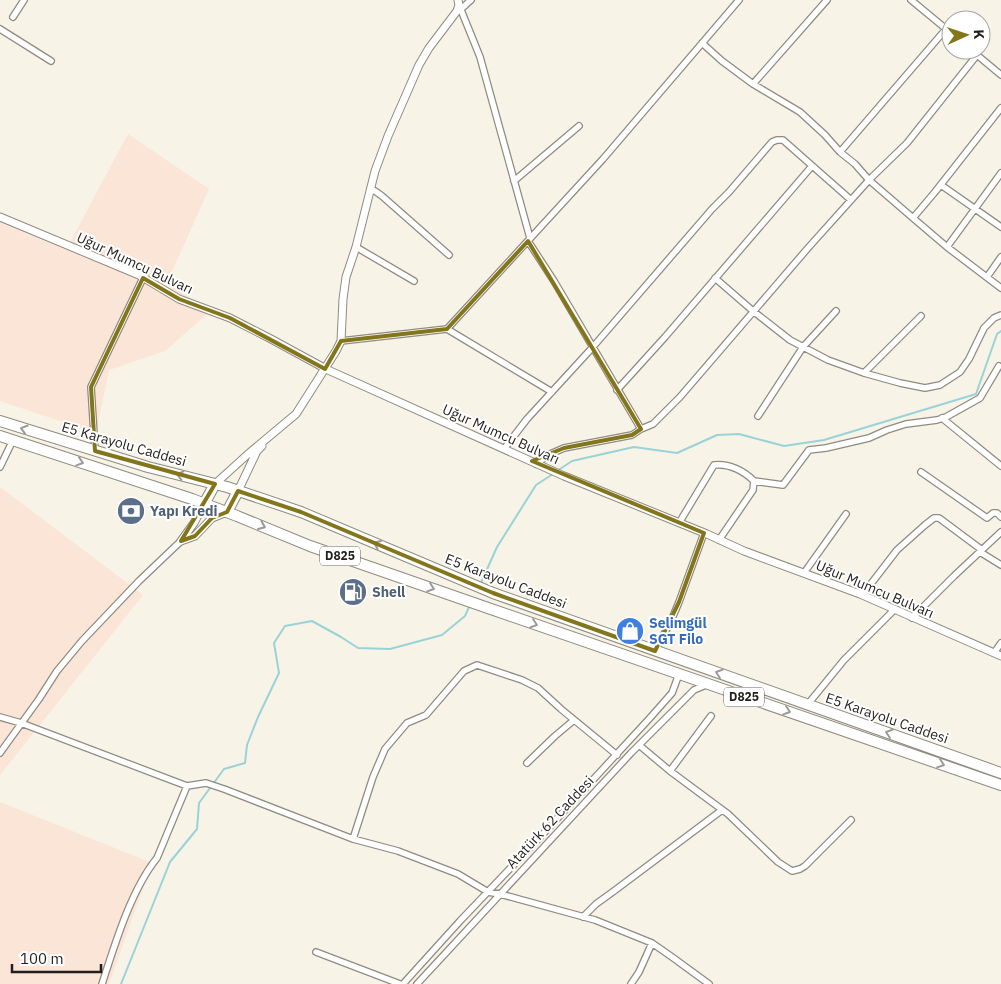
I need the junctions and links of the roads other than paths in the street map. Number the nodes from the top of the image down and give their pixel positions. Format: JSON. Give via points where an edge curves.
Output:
{"nodes":[{"id":1,"x":24,"y":0,"type":"edge"},
{"id":2,"x":471,"y":0,"type":"edge"},
{"id":3,"x":739,"y":0,"type":"edge"},
{"id":4,"x":827,"y":0,"type":"edge"},
{"id":5,"x":911,"y":0,"type":"edge"},
{"id":6,"x":459,"y":5,"type":"edge"},
{"id":7,"x":13,"y":17,"type":"dead end"},
{"id":8,"x":941,"y":25,"type":"edge"},
{"id":9,"x":0,"y":30,"type":"edge"},
{"id":10,"x":941,"y":39,"type":"edge"},
{"id":11,"x":702,"y":43,"type":"junction"},
{"id":12,"x":972,"y":60,"type":"edge"},
{"id":13,"x":982,"y":60,"type":"edge"},
{"id":14,"x":51,"y":61,"type":"dead end"},
{"id":15,"x":1001,"y":75,"type":"edge"},
{"id":16,"x":753,"y":84,"type":"junction"},
{"id":17,"x":1001,"y":108,"type":"edge"},
{"id":18,"x":579,"y":126,"type":"dead end"},
{"id":19,"x":840,"y":152,"type":"junction"},
{"id":20,"x":812,"y":166,"type":"junction"},
{"id":21,"x":1001,"y":172,"type":"edge"},
{"id":22,"x":869,"y":180,"type":"junction"},
{"id":23,"x":514,"y":181,"type":"junction"},
{"id":24,"x":941,"y":185,"type":"junction"},
{"id":25,"x":370,"y":190,"type":"junction"},
{"id":26,"x":851,"y":200,"type":"junction"},
{"id":27,"x":975,"y":208,"type":"junction"},
{"id":28,"x":0,"y":217,"type":"edge"},
{"id":29,"x":913,"y":218,"type":"junction"},
{"id":30,"x":1001,"y":227,"type":"edge"},
{"id":31,"x":529,"y":240,"type":"junction"},
{"id":32,"x":356,"y":247,"type":"junction"},
{"id":33,"x":947,"y":248,"type":"junction"},
{"id":34,"x":449,"y":255,"type":"dead end"},
{"id":35,"x":1001,"y":258,"type":"edge"},
{"id":36,"x":143,"y":278,"type":"junction"},
{"id":37,"x":715,"y":278,"type":"junction"},
{"id":38,"x":987,"y":278,"type":"junction"},
{"id":39,"x":414,"y":281,"type":"dead end"},
{"id":40,"x":1001,"y":288,"type":"edge"},
{"id":41,"x":753,"y":311,"type":"junction"},
{"id":42,"x":836,"y":311,"type":"dead end"},
{"id":43,"x":1001,"y":315,"type":"edge"},
{"id":44,"x":921,"y":316,"type":"dead end"},
{"id":45,"x":447,"y":329,"type":"junction"},
{"id":46,"x":341,"y":341,"type":"junction"},
{"id":47,"x":803,"y":347,"type":"junction"},
{"id":48,"x":592,"y":348,"type":"junction"},
{"id":49,"x":999,"y":366,"type":"dead end"},
{"id":50,"x":325,"y":368,"type":"junction"},
{"id":51,"x":864,"y":373,"type":"junction"},
{"id":52,"x":617,"y":390,"type":"junction"},
{"id":53,"x":552,"y":392,"type":"junction"},
{"id":54,"x":758,"y":416,"type":"dead end"},
{"id":55,"x":942,"y":418,"type":"junction"},
{"id":56,"x":0,"y":421,"type":"edge"},
{"id":57,"x":641,"y":429,"type":"junction"},
{"id":58,"x":271,"y":434,"type":"junction"},
{"id":59,"x":0,"y":436,"type":"edge"},
{"id":60,"x":12,"y":440,"type":"junction"},
{"id":61,"x":504,"y":449,"type":"junction"},
{"id":62,"x":95,"y":451,"type":"junction"},
{"id":63,"x":536,"y":464,"type":"junction"},
{"id":64,"x":1001,"y":466,"type":"edge"},
{"id":65,"x":0,"y":467,"type":"edge"},
{"id":66,"x":921,"y":472,"type":"dead end"},
{"id":67,"x":754,"y":482,"type":"junction"},
{"id":68,"x":215,"y":484,"type":"junction"},
{"id":69,"x":238,"y":491,"type":"junction"},
{"id":70,"x":204,"y":504,"type":"junction"},
{"id":71,"x":228,"y":512,"type":"junction"},
{"id":72,"x":846,"y":514,"type":"dead end"},
{"id":73,"x":1001,"y":517,"type":"edge"},
{"id":74,"x":679,"y":522,"type":"junction"},
{"id":75,"x":1001,"y":532,"type":"edge"},
{"id":76,"x":704,"y":533,"type":"junction"},
{"id":77,"x":720,"y":540,"type":"junction"},
{"id":78,"x":181,"y":542,"type":"junction"},
{"id":79,"x":981,"y":551,"type":"junction"},
{"id":80,"x":1001,"y":565,"type":"edge"},
{"id":81,"x":804,"y":573,"type":"junction"},
{"id":82,"x":860,"y":594,"type":"junction"},
{"id":83,"x":894,"y":610,"type":"junction"},
{"id":84,"x":912,"y":618,"type":"junction"},
{"id":85,"x":1001,"y":643,"type":"edge"},
{"id":86,"x":655,"y":651,"type":"junction"},
{"id":87,"x":997,"y":654,"type":"edge"},
{"id":88,"x":679,"y":674,"type":"junction"},
{"id":89,"x":708,"y":684,"type":"junction"},
{"id":90,"x":808,"y":704,"type":"junction"},
{"id":91,"x":712,"y":716,"type":"dead end"},
{"id":92,"x":0,"y":717,"type":"edge"},
{"id":93,"x":574,"y":720,"type":"junction"},
{"id":94,"x":21,"y":723,"type":"junction"},
{"id":95,"x":639,"y":745,"type":"junction"},
{"id":96,"x":0,"y":753,"type":"edge"},
{"id":97,"x":617,"y":754,"type":"junction"},
{"id":98,"x":527,"y":764,"type":"dead end"},
{"id":99,"x":670,"y":771,"type":"junction"},
{"id":100,"x":1001,"y":773,"type":"edge"},
{"id":101,"x":1001,"y":785,"type":"edge"},
{"id":102,"x":187,"y":786,"type":"junction"},
{"id":103,"x":722,"y":810,"type":"junction"},
{"id":104,"x":851,"y":820,"type":"dead end"},
{"id":105,"x":353,"y":839,"type":"junction"},
{"id":106,"x":488,"y":892,"type":"junction"},
{"id":107,"x":500,"y":894,"type":"junction"},
{"id":108,"x":582,"y":917,"type":"junction"},
{"id":109,"x":652,"y":944,"type":"junction"},
{"id":110,"x":316,"y":952,"type":"dead end"},
{"id":111,"x":102,"y":984,"type":"edge"},
{"id":112,"x":402,"y":984,"type":"edge"},
{"id":113,"x":417,"y":984,"type":"edge"},
{"id":114,"x":631,"y":984,"type":"edge"},
{"id":115,"x":709,"y":984,"type":"edge"}],
"edges":[{"from":1,"to":7,"type":"street"},
{"from":2,"to":6,"type":"street"},
{"from":3,"to":11,"type":"street"},
{"from":4,"to":16,"type":"street"},
{"from":5,"to":8,"type":"street"},
{"from":6,"to":23,"type":"street","via":[[480,57]]},
{"from":6,"to":25,"type":"street","via":[[418,65],[388,136]]},
{"from":9,"to":14,"type":"street"},
{"from":10,"to":19,"type":"street"},
{"from":11,"to":16,"type":"street"},
{"from":11,"to":31,"type":"street"},
{"from":12,"to":22,"type":"street","via":[[907,143]]},
{"from":13,"to":15,"type":"street"},
{"from":16,"to":19,"type":"street","via":[[800,112]]},
{"from":17,"to":24,"type":"street"},
{"from":18,"to":23,"type":"street"},
{"from":19,"to":22,"type":"street"},
{"from":20,"to":26,"type":"street"},
{"from":20,"to":37,"type":"street"},
{"from":20,"to":48,"type":"street","via":[[783,140],[772,142]]},
{"from":21,"to":27,"type":"street"},
{"from":22,"to":26,"type":"street"},
{"from":22,"to":29,"type":"street"},
{"from":23,"to":31,"type":"street"},
{"from":24,"to":27,"type":"street"},
{"from":24,"to":29,"type":"street"},
{"from":25,"to":32,"type":"street"},
{"from":25,"to":34,"type":"street","via":[[382,196]]},
{"from":26,"to":41,"type":"street"},
{"from":27,"to":30,"type":"street"},
{"from":27,"to":33,"type":"street"},
{"from":28,"to":36,"type":"street","name":"Uğur Mumcu Bulvarı"},
{"from":29,"to":33,"type":"street"},
{"from":31,"to":45,"type":"street"},
{"from":31,"to":48,"type":"street"},
{"from":32,"to":39,"type":"street"},
{"from":32,"to":46,"type":"street","via":[[346,277]]},
{"from":33,"to":38,"type":"street"},
{"from":35,"to":38,"type":"street"},
{"from":36,"to":50,"type":"street","name":"Uğur Mumcu Bulvarı","via":[[178,298],[230,318]]},
{"from":36,"to":62,"type":"street","via":[[91,387]]},
{"from":37,"to":41,"type":"street"},
{"from":37,"to":52,"type":"street"},
{"from":38,"to":40,"type":"street"},
{"from":41,"to":47,"type":"street"},
{"from":41,"to":57,"type":"street","via":[[680,397],[654,424]]},
{"from":42,"to":47,"type":"street"},
{"from":43,"to":51,"type":"street","via":[[984,328],[960,372],[940,385],[925,388]]},
{"from":44,"to":51,"type":"street"},
{"from":45,"to":46,"type":"street"},
{"from":45,"to":53,"type":"street"},
{"from":46,"to":50,"type":"street"},
{"from":47,"to":51,"type":"street"},
{"from":47,"to":54,"type":"street"},
{"from":48,"to":52,"type":"street"},
{"from":48,"to":53,"type":"street"},
{"from":49,"to":55,"type":"street","via":[[980,398]]},
{"from":50,"to":58,"type":"street","via":[[296,414]]},
{"from":50,"to":61,"type":"street","name":"Uğur Mumcu Bulvarı"},
{"from":52,"to":57,"type":"street"},
{"from":53,"to":61,"type":"street"},
{"from":55,"to":64,"type":"street"},
{"from":55,"to":67,"type":"street","via":[[906,424],[869,438],[809,450],[783,485]]},
{"from":62,"to":56,"type":"highway","name":"E5 Karayolu Caddesi","number":"D825","one_way":true},
{"from":57,"to":63,"type":"street","via":[[632,435],[564,448],[548,454]]},
{"from":58,"to":68,"type":"street"},
{"from":58,"to":69,"type":"street","via":[[257,451]]},
{"from":59,"to":60,"type":"highway","name":"E5 Karayolu Caddesi","number":"D825"},
{"from":60,"to":65,"type":"street"},
{"from":60,"to":70,"type":"highway","name":"E5 Karayolu Caddesi","number":"D825","one_way":true},
{"from":61,"to":63,"type":"street","name":"Uğur Mumcu Bulvarı"},
{"from":68,"to":62,"type":"highway","name":"E5 Karayolu Caddesi","number":"D825","one_way":true},
{"from":63,"to":74,"type":"street","name":"Uğur Mumcu Bulvarı"},
{"from":66,"to":73,"type":"street","via":[[987,518],[993,513]]},
{"from":67,"to":74,"type":"street","via":[[733,468],[714,464]]},
{"from":67,"to":77,"type":"street","via":[[753,490]]},
{"from":68,"to":69,"type":"highway","name":"E5 Karayolu Caddesi","number":"D825"},
{"from":68,"to":70,"type":"highway"},
{"from":69,"to":71,"type":"highway"},
{"from":86,"to":69,"type":"highway","name":"E5 Karayolu Caddesi","number":"D825","one_way":true,"via":[[493,593],[301,512]]},
{"from":70,"to":71,"type":"highway","name":"E5 Karayolu Caddesi","number":"D825"},
{"from":70,"to":78,"type":"street"},
{"from":71,"to":78,"type":"street","via":[[212,518],[195,536]]},
{"from":71,"to":88,"type":"highway","name":"E5 Karayolu Caddesi","number":"D825","one_way":true,"via":[[310,546]]},
{"from":72,"to":81,"type":"street"},
{"from":74,"to":76,"type":"street","name":"Uğur Mumcu Bulvarı"},
{"from":75,"to":79,"type":"street"},
{"from":76,"to":77,"type":"street","name":"Uğur Mumcu Bulvarı"},
{"from":76,"to":86,"type":"street","via":[[679,602]]},
{"from":77,"to":81,"type":"street","name":"Uğur Mumcu Bulvarı"},
{"from":78,"to":94,"type":"street","via":[[82,640]]},
{"from":79,"to":80,"type":"street"},
{"from":79,"to":82,"type":"street","via":[[939,518],[934,518],[897,550]]},
{"from":79,"to":84,"type":"street"},
{"from":81,"to":82,"type":"street","name":"Uğur Mumcu Bulvarı"},
{"from":82,"to":83,"type":"street","name":"Uğur Mumcu Bulvarı"},
{"from":83,"to":84,"type":"street","name":"Uğur Mumcu Bulvarı"},
{"from":83,"to":90,"type":"street","via":[[844,660]]},
{"from":84,"to":87,"type":"street","name":"Uğur Mumcu Bulvarı"},
{"from":85,"to":87,"type":"street"},
{"from":90,"to":86,"type":"highway","name":"E5 Karayolu Caddesi","number":"D825","one_way":true},
{"from":88,"to":89,"type":"highway","name":"E5 Karayolu Caddesi","number":"D825"},
{"from":88,"to":97,"type":"street","name":"Atatürk 62 Caddesi","via":[[672,693]]},
{"from":89,"to":95,"type":"street","name":"Atatürk 62 Caddesi","via":[[694,690]]},
{"from":89,"to":101,"type":"highway","name":"E5 Karayolu Caddesi","number":"D825","one_way":true},
{"from":100,"to":90,"type":"highway","name":"E5 Karayolu Caddesi","number":"D825","one_way":true},
{"from":91,"to":99,"type":"street"},
{"from":92,"to":94,"type":"street"},
{"from":93,"to":97,"type":"street"},
{"from":93,"to":98,"type":"street"},
{"from":93,"to":105,"type":"street","via":[[538,688],[522,680],[478,665],[464,671],[426,715],[407,723],[385,749]]},
{"from":94,"to":96,"type":"street"},
{"from":94,"to":102,"type":"street"},
{"from":95,"to":99,"type":"street"},
{"from":95,"to":107,"type":"street","name":"Atatürk 62 Caddesi"},
{"from":97,"to":106,"type":"street","name":"Atatürk 62 Caddesi"},
{"from":99,"to":103,"type":"street"},
{"from":102,"to":105,"type":"street","via":[[206,783]]},
{"from":102,"to":111,"type":"street","via":[[156,858],[130,905]]},
{"from":103,"to":104,"type":"street","via":[[792,871],[805,866]]},
{"from":103,"to":108,"type":"street"},
{"from":105,"to":106,"type":"street","via":[[406,854],[458,874]]},
{"from":106,"to":107,"type":"street"},
{"from":106,"to":112,"type":"street","name":"Atatürk 62 Caddesi"},
{"from":107,"to":108,"type":"street"},
{"from":107,"to":113,"type":"street","name":"Atatürk 62 Caddesi"},
{"from":108,"to":109,"type":"street"},
{"from":109,"to":114,"type":"street"},
{"from":109,"to":115,"type":"street"},
{"from":110,"to":112,"type":"street"}]}
